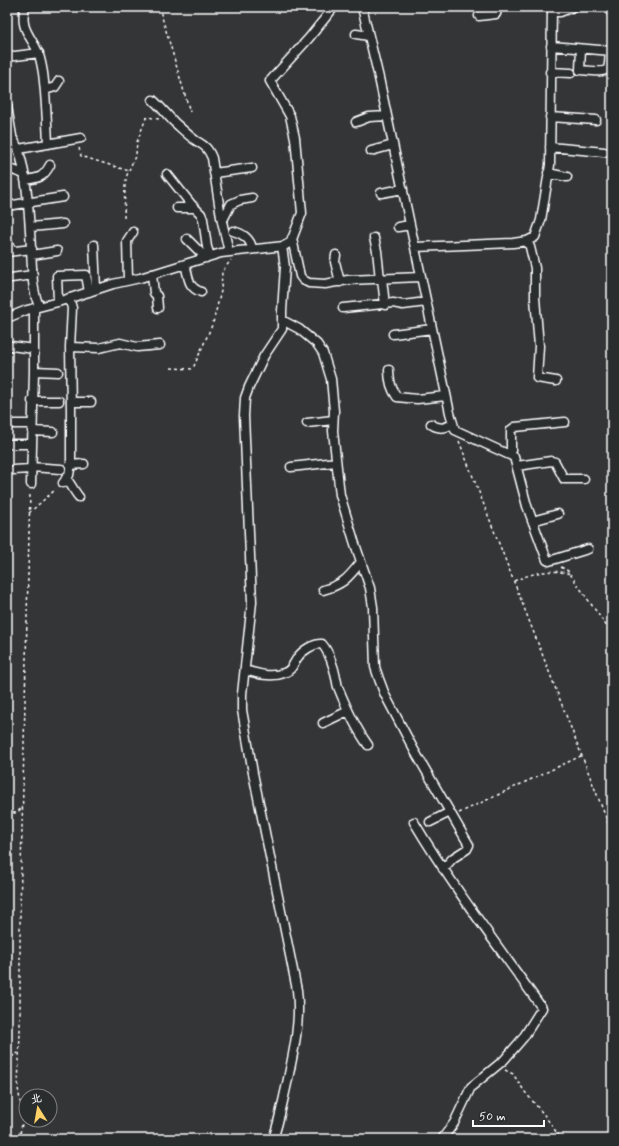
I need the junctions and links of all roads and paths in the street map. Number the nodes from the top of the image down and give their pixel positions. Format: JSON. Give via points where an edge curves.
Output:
{"nodes":[{"id":1,"x":25,"y":7,"type":"edge"},
{"id":2,"x":159,"y":7,"type":"edge"},
{"id":3,"x":334,"y":7,"type":"edge"},
{"id":4,"x":362,"y":7,"type":"edge"},
{"id":5,"x":498,"y":7,"type":"edge"},
{"id":6,"x":573,"y":7,"type":"edge"},
{"id":7,"x":552,"y":9,"type":"edge"},
{"id":8,"x":479,"y":16,"type":"dead end"},
{"id":9,"x":356,"y":34,"type":"dead end"},
{"id":10,"x":369,"y":36,"type":"junction"},
{"id":11,"x":551,"y":46,"type":"junction"},
{"id":12,"x":581,"y":49,"type":"junction"},
{"id":13,"x":611,"y":51,"type":"edge"},
{"id":14,"x":38,"y":54,"type":"junction"},
{"id":15,"x":7,"y":57,"type":"edge"},
{"id":16,"x":550,"y":72,"type":"junction"},
{"id":17,"x":571,"y":73,"type":"dead end"},
{"id":18,"x":59,"y":81,"type":"dead end"},
{"id":19,"x":45,"y":90,"type":"junction"},
{"id":20,"x":153,"y":100,"type":"dead end"},
{"id":21,"x":7,"y":106,"type":"edge"},
{"id":22,"x":190,"y":112,"type":"dead end"},
{"id":23,"x":387,"y":116,"type":"junction"},
{"id":24,"x":550,"y":117,"type":"junction"},
{"id":25,"x":596,"y":120,"type":"dead end"},
{"id":26,"x":356,"y":122,"type":"dead end"},
{"id":27,"x":177,"y":124,"type":"junction"},
{"id":28,"x":10,"y":134,"type":"edge"},
{"id":29,"x":78,"y":139,"type":"joint"},
{"id":30,"x":48,"y":144,"type":"junction"},
{"id":31,"x":393,"y":145,"type":"junction"},
{"id":32,"x":550,"y":147,"type":"junction"},
{"id":33,"x":19,"y":149,"type":"junction"},
{"id":34,"x":371,"y":151,"type":"dead end"},
{"id":35,"x":604,"y":152,"type":"dead end"},
{"id":36,"x":50,"y":165,"type":"dead end"},
{"id":37,"x":252,"y":168,"type":"dead end"},
{"id":38,"x":10,"y":169,"type":"dead end"},
{"id":39,"x":129,"y":171,"type":"junction"},
{"id":40,"x":214,"y":173,"type":"junction"},
{"id":41,"x":167,"y":174,"type":"dead end"},
{"id":42,"x":548,"y":174,"type":"junction"},
{"id":43,"x":24,"y":177,"type":"junction"},
{"id":44,"x":567,"y":177,"type":"dead end"},
{"id":45,"x":403,"y":189,"type":"junction"},
{"id":46,"x":381,"y":192,"type":"dead end"},
{"id":47,"x":63,"y":197,"type":"dead end"},
{"id":48,"x":252,"y":198,"type":"dead end"},
{"id":49,"x":28,"y":203,"type":"junction"},
{"id":50,"x":7,"y":206,"type":"edge"},
{"id":51,"x":177,"y":208,"type":"dead end"},
{"id":52,"x":194,"y":208,"type":"junction"},
{"id":53,"x":124,"y":218,"type":"dead end"},
{"id":54,"x":222,"y":222,"type":"junction"},
{"id":55,"x":63,"y":224,"type":"dead end"},
{"id":56,"x":410,"y":225,"type":"junction"},
{"id":57,"x":398,"y":226,"type":"dead end"},
{"id":58,"x":31,"y":227,"type":"junction"},
{"id":59,"x":233,"y":231,"type":"dead end"},
{"id":60,"x":133,"y":232,"type":"dead end"},
{"id":61,"x":292,"y":238,"type":"junction"},
{"id":62,"x":374,"y":238,"type":"dead end"},
{"id":63,"x":187,"y":239,"type":"dead end"},
{"id":64,"x":527,"y":241,"type":"junction"},
{"id":65,"x":7,"y":242,"type":"edge"},
{"id":66,"x":94,"y":245,"type":"dead end"},
{"id":67,"x":282,"y":246,"type":"junction"},
{"id":68,"x":415,"y":246,"type":"junction"},
{"id":69,"x":252,"y":249,"type":"junction"},
{"id":70,"x":10,"y":251,"type":"edge"},
{"id":71,"x":57,"y":251,"type":"dead end"},
{"id":72,"x":232,"y":251,"type":"junction"},
{"id":73,"x":32,"y":252,"type":"junction"},
{"id":74,"x":336,"y":255,"type":"dead end"},
{"id":75,"x":208,"y":257,"type":"junction"},
{"id":76,"x":185,"y":264,"type":"junction"},
{"id":77,"x":152,"y":274,"type":"junction"},
{"id":78,"x":33,"y":275,"type":"junction"},
{"id":79,"x":421,"y":277,"type":"junction"},
{"id":80,"x":11,"y":278,"type":"dead end"},
{"id":81,"x":381,"y":279,"type":"junction"},
{"id":82,"x":128,"y":280,"type":"junction"},
{"id":83,"x":340,"y":282,"type":"junction"},
{"id":84,"x":92,"y":290,"type":"junction"},
{"id":85,"x":201,"y":292,"type":"dead end"},
{"id":86,"x":70,"y":298,"type":"junction"},
{"id":87,"x":58,"y":302,"type":"junction"},
{"id":88,"x":426,"y":302,"type":"junction"},
{"id":89,"x":385,"y":305,"type":"junction"},
{"id":90,"x":36,"y":307,"type":"junction"},
{"id":91,"x":158,"y":308,"type":"dead end"},
{"id":92,"x":343,"y":308,"type":"dead end"},
{"id":93,"x":7,"y":318,"type":"edge"},
{"id":94,"x":282,"y":320,"type":"junction"},
{"id":95,"x":432,"y":329,"type":"junction"},
{"id":96,"x":393,"y":334,"type":"dead end"},
{"id":97,"x":160,"y":345,"type":"dead end"},
{"id":98,"x":12,"y":346,"type":"dead end"},
{"id":99,"x":70,"y":346,"type":"junction"},
{"id":100,"x":34,"y":349,"type":"junction"},
{"id":101,"x":172,"y":368,"type":"dead end"},
{"id":102,"x":389,"y":370,"type":"dead end"},
{"id":103,"x":34,"y":371,"type":"junction"},
{"id":104,"x":58,"y":372,"type":"dead end"},
{"id":105,"x":556,"y":382,"type":"dead end"},
{"id":106,"x":446,"y":396,"type":"junction"},
{"id":107,"x":32,"y":400,"type":"junction"},
{"id":108,"x":59,"y":401,"type":"dead end"},
{"id":109,"x":71,"y":402,"type":"junction"},
{"id":110,"x":91,"y":402,"type":"dead end"},
{"id":111,"x":333,"y":420,"type":"junction"},
{"id":112,"x":565,"y":422,"type":"dead end"},
{"id":113,"x":307,"y":423,"type":"dead end"},
{"id":114,"x":10,"y":424,"type":"dead end"},
{"id":115,"x":431,"y":424,"type":"dead end"},
{"id":116,"x":454,"y":426,"type":"junction"},
{"id":117,"x":32,"y":428,"type":"junction"},
{"id":118,"x":53,"y":432,"type":"dead end"},
{"id":119,"x":7,"y":444,"type":"edge"},
{"id":120,"x":31,"y":444,"type":"junction"},
{"id":121,"x":511,"y":455,"type":"junction"},
{"id":122,"x":336,"y":462,"type":"junction"},
{"id":123,"x":84,"y":464,"type":"dead end"},
{"id":124,"x":70,"y":465,"type":"junction"},
{"id":125,"x":517,"y":466,"type":"junction"},
{"id":126,"x":291,"y":467,"type":"dead end"},
{"id":127,"x":31,"y":468,"type":"junction"},
{"id":128,"x":61,"y":469,"type":"dead end"},
{"id":129,"x":13,"y":470,"type":"dead end"},
{"id":130,"x":584,"y":479,"type":"dead end"},
{"id":131,"x":65,"y":480,"type":"junction"},
{"id":132,"x":31,"y":484,"type":"joint"},
{"id":133,"x":79,"y":497,"type":"dead end"},
{"id":134,"x":29,"y":513,"type":"junction"},
{"id":135,"x":558,"y":514,"type":"dead end"},
{"id":136,"x":532,"y":520,"type":"junction"},
{"id":137,"x":588,"y":549,"type":"dead end"},
{"id":138,"x":549,"y":561,"type":"junction"},
{"id":139,"x":361,"y":562,"type":"junction"},
{"id":140,"x":570,"y":574,"type":"junction"},
{"id":141,"x":514,"y":581,"type":"junction"},
{"id":142,"x":323,"y":590,"type":"dead end"},
{"id":143,"x":612,"y":634,"type":"edge"},
{"id":144,"x":245,"y":670,"type":"junction"},
{"id":145,"x":348,"y":711,"type":"junction"},
{"id":146,"x":323,"y":723,"type":"dead end"},
{"id":147,"x":368,"y":745,"type":"dead end"},
{"id":148,"x":582,"y":756,"type":"junction"},
{"id":149,"x":22,"y":808,"type":"junction"},
{"id":150,"x":7,"y":812,"type":"edge"},
{"id":151,"x":451,"y":814,"type":"junction"},
{"id":152,"x":414,"y":822,"type":"dead end"},
{"id":153,"x":430,"y":822,"type":"dead end"},
{"id":154,"x":612,"y":833,"type":"edge"},
{"id":155,"x":444,"y":869,"type":"junction"},
{"id":156,"x":7,"y":1051,"type":"edge"},
{"id":157,"x":18,"y":1053,"type":"junction"},
{"id":158,"x":13,"y":1056,"type":"junction"},
{"id":159,"x":7,"y":1057,"type":"edge"},
{"id":160,"x":499,"y":1064,"type":"junction"},
{"id":161,"x":19,"y":1139,"type":"edge"},
{"id":162,"x":273,"y":1139,"type":"edge"},
{"id":163,"x":442,"y":1139,"type":"edge"},
{"id":164,"x":561,"y":1139,"type":"edge"}],
"edges":[{"from":1,"to":14,"type":"street","via":[[24,26]]},
{"from":2,"to":22,"type":"path"},
{"from":3,"to":61,"type":"street","via":[[270,81],[290,116],[295,138],[302,213]]},
{"from":4,"to":10,"type":"street"},
{"from":5,"to":8,"type":"street","via":[[496,14]]},
{"from":6,"to":7,"type":"street","via":[[560,12]]},
{"from":7,"to":11,"type":"street"},
{"from":9,"to":10,"type":"street"},
{"from":10,"to":23,"type":"street"},
{"from":11,"to":12,"type":"street"},
{"from":11,"to":16,"type":"street"},
{"from":12,"to":13,"type":"street"},
{"from":12,"to":13,"type":"street","via":[[580,70],[606,70]]},
{"from":14,"to":15,"type":"street"},
{"from":14,"to":19,"type":"street"},
{"from":16,"to":17,"type":"street"},
{"from":16,"to":24,"type":"street"},
{"from":18,"to":19,"type":"street","via":[[54,87]]},
{"from":19,"to":30,"type":"street"},
{"from":20,"to":27,"type":"street"},
{"from":21,"to":28,"type":"street"},
{"from":23,"to":26,"type":"street","via":[[370,117]]},
{"from":23,"to":31,"type":"street"},
{"from":24,"to":25,"type":"street"},
{"from":24,"to":32,"type":"street"},
{"from":27,"to":39,"type":"path","via":[[146,118]]},
{"from":27,"to":40,"type":"street","via":[[206,147],[212,158]]},
{"from":28,"to":33,"type":"street"},
{"from":29,"to":30,"type":"street"},
{"from":29,"to":39,"type":"path","via":[[81,156]]},
{"from":30,"to":33,"type":"street"},
{"from":31,"to":34,"type":"street"},
{"from":31,"to":45,"type":"street"},
{"from":32,"to":35,"type":"street"},
{"from":32,"to":42,"type":"street"},
{"from":33,"to":43,"type":"street"},
{"from":36,"to":43,"type":"street","via":[[39,178]]},
{"from":37,"to":40,"type":"street"},
{"from":38,"to":43,"type":"street"},
{"from":39,"to":53,"type":"path","via":[[125,186]]},
{"from":40,"to":54,"type":"street"},
{"from":41,"to":52,"type":"street"},
{"from":42,"to":44,"type":"street"},
{"from":42,"to":64,"type":"street","via":[[541,220],[535,237]]},
{"from":43,"to":49,"type":"street"},
{"from":45,"to":46,"type":"street"},
{"from":45,"to":56,"type":"street"},
{"from":47,"to":49,"type":"street"},
{"from":48,"to":54,"type":"street","via":[[231,204]]},
{"from":49,"to":50,"type":"street"},
{"from":49,"to":58,"type":"street"},
{"from":51,"to":52,"type":"street"},
{"from":52,"to":75,"type":"street","via":[[203,219]]},
{"from":54,"to":72,"type":"street"},
{"from":55,"to":58,"type":"street"},
{"from":56,"to":57,"type":"street"},
{"from":56,"to":68,"type":"street"},
{"from":58,"to":73,"type":"street"},
{"from":59,"to":69,"type":"street","via":[[248,239],[252,243]]},
{"from":60,"to":82,"type":"street","via":[[128,240]]},
{"from":61,"to":67,"type":"street","via":[[291,242]]},
{"from":61,"to":83,"type":"street","via":[[303,280],[316,284]]},
{"from":62,"to":81,"type":"street"},
{"from":63,"to":75,"type":"street"},
{"from":64,"to":68,"type":"street"},
{"from":64,"to":105,"type":"street","via":[[535,268],[539,346],[537,378]]},
{"from":65,"to":70,"type":"street"},
{"from":66,"to":84,"type":"street"},
{"from":67,"to":69,"type":"street"},
{"from":67,"to":94,"type":"street","via":[[285,267]]},
{"from":68,"to":79,"type":"street"},
{"from":69,"to":72,"type":"street"},
{"from":70,"to":73,"type":"street"},
{"from":71,"to":73,"type":"street"},
{"from":72,"to":75,"type":"street"},
{"from":72,"to":101,"type":"path","via":[[231,261],[222,272],[213,323],[194,366],[192,369]]},
{"from":73,"to":78,"type":"street"},
{"from":74,"to":83,"type":"street","via":[[335,262]]},
{"from":75,"to":76,"type":"street"},
{"from":76,"to":77,"type":"street"},
{"from":76,"to":85,"type":"street","via":[[190,286]]},
{"from":77,"to":82,"type":"street"},
{"from":77,"to":91,"type":"street"},
{"from":78,"to":80,"type":"street"},
{"from":78,"to":90,"type":"street"},
{"from":79,"to":81,"type":"street"},
{"from":79,"to":88,"type":"street"},
{"from":81,"to":83,"type":"street"},
{"from":81,"to":89,"type":"street"},
{"from":82,"to":84,"type":"street"},
{"from":84,"to":86,"type":"street"},
{"from":84,"to":87,"type":"street","via":[[86,275],[57,276]]},
{"from":86,"to":87,"type":"street"},
{"from":86,"to":99,"type":"street"},
{"from":87,"to":90,"type":"street"},
{"from":88,"to":89,"type":"street"},
{"from":88,"to":95,"type":"street"},
{"from":89,"to":92,"type":"street"},
{"from":90,"to":93,"type":"street"},
{"from":90,"to":100,"type":"street"},
{"from":94,"to":111,"type":"street","via":[[312,339],[323,353],[331,379]]},
{"from":94,"to":144,"type":"street","via":[[282,329],[264,356],[245,398],[252,602]]},
{"from":95,"to":96,"type":"street"},
{"from":95,"to":106,"type":"street"},
{"from":97,"to":99,"type":"street","via":[[137,347],[120,343],[99,348]]},
{"from":98,"to":100,"type":"street"},
{"from":99,"to":109,"type":"street"},
{"from":100,"to":103,"type":"street"},
{"from":102,"to":106,"type":"street","via":[[389,380],[397,397],[417,399]]},
{"from":103,"to":104,"type":"street"},
{"from":103,"to":107,"type":"street"},
{"from":106,"to":116,"type":"street"},
{"from":107,"to":108,"type":"street"},
{"from":107,"to":117,"type":"street"},
{"from":109,"to":110,"type":"street"},
{"from":109,"to":124,"type":"street"},
{"from":111,"to":113,"type":"street"},
{"from":111,"to":122,"type":"street"},
{"from":112,"to":121,"type":"street","via":[[511,430]]},
{"from":114,"to":117,"type":"street"},
{"from":115,"to":116,"type":"street","via":[[442,428]]},
{"from":116,"to":121,"type":"street"},
{"from":116,"to":141,"type":"path"},
{"from":117,"to":118,"type":"street"},
{"from":117,"to":120,"type":"street"},
{"from":119,"to":120,"type":"street"},
{"from":120,"to":127,"type":"street"},
{"from":121,"to":125,"type":"street"},
{"from":122,"to":126,"type":"street"},
{"from":122,"to":139,"type":"street","via":[[340,495]]},
{"from":123,"to":124,"type":"street"},
{"from":124,"to":131,"type":"street","via":[[69,475]]},
{"from":125,"to":130,"type":"street","via":[[551,461],[555,462],[564,479]]},
{"from":125,"to":136,"type":"street"},
{"from":127,"to":128,"type":"street"},
{"from":127,"to":129,"type":"street"},
{"from":127,"to":132,"type":"street"},
{"from":131,"to":133,"type":"street","via":[[73,486]]},
{"from":131,"to":134,"type":"path"},
{"from":132,"to":134,"type":"path"},
{"from":134,"to":149,"type":"path"},
{"from":135,"to":136,"type":"street"},
{"from":136,"to":138,"type":"street"},
{"from":137,"to":138,"type":"street"},
{"from":138,"to":140,"type":"path"},
{"from":139,"to":142,"type":"street","via":[[343,582]]},
{"from":139,"to":151,"type":"street","via":[[373,607],[375,666],[379,679],[395,715]]},
{"from":140,"to":141,"type":"path","via":[[542,571]]},
{"from":140,"to":143,"type":"path"},
{"from":141,"to":148,"type":"path"},
{"from":144,"to":145,"type":"street","via":[[262,676],[284,673],[289,671],[304,651],[322,644]]},
{"from":144,"to":162,"type":"street","via":[[242,710],[299,1003],[294,1053],[281,1115]]},
{"from":145,"to":146,"type":"street"},
{"from":145,"to":147,"type":"street"},
{"from":148,"to":151,"type":"path"},
{"from":148,"to":154,"type":"path"},
{"from":149,"to":150,"type":"path","via":[[16,813]]},
{"from":149,"to":157,"type":"path"},
{"from":151,"to":153,"type":"street"},
{"from":151,"to":155,"type":"street","via":[[470,845]]},
{"from":152,"to":155,"type":"street"},
{"from":155,"to":160,"type":"street","via":[[542,1008],[523,1038]]},
{"from":156,"to":158,"type":"path"},
{"from":157,"to":158,"type":"path"},
{"from":157,"to":161,"type":"path","via":[[18,1088],[23,1119]]},
{"from":158,"to":159,"type":"path"},
{"from":160,"to":163,"type":"street","via":[[471,1087],[454,1123]]},
{"from":160,"to":164,"type":"path","via":[[513,1074]]}]}
